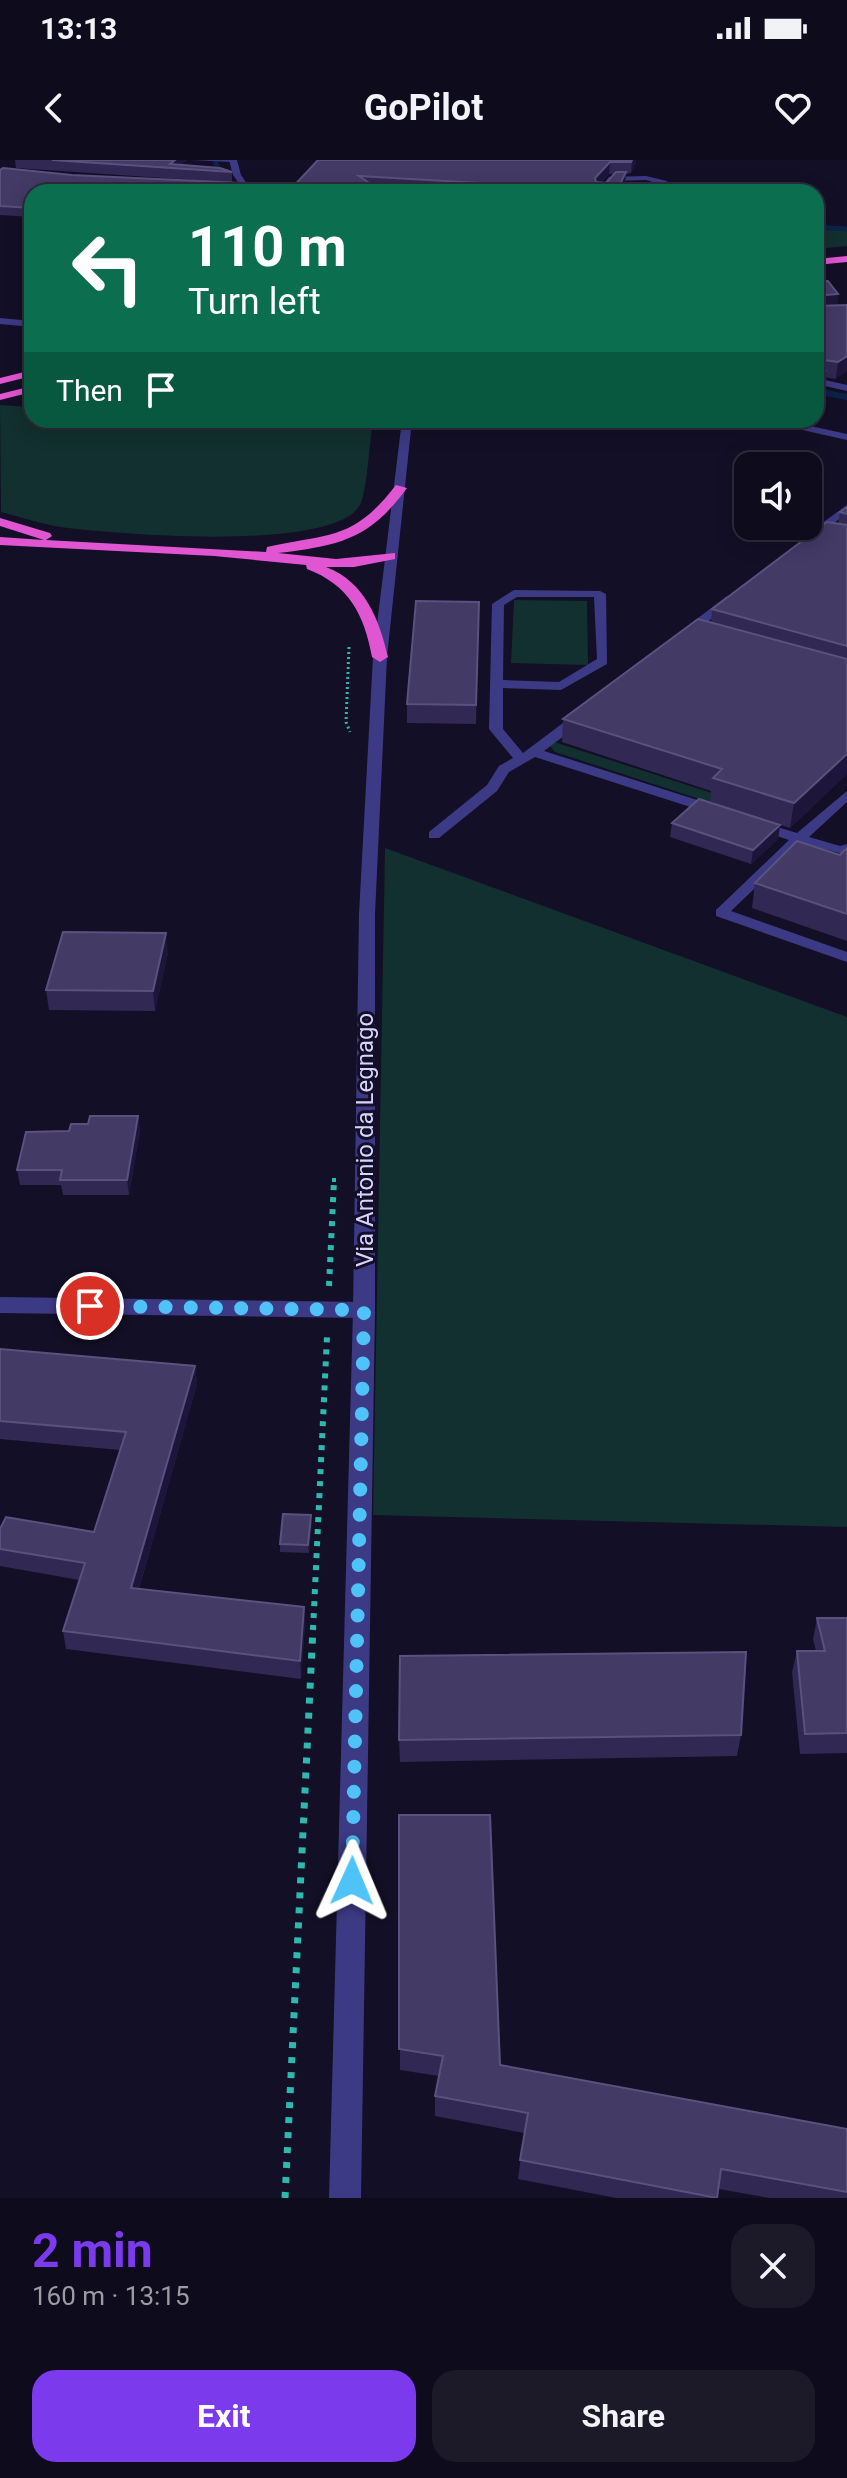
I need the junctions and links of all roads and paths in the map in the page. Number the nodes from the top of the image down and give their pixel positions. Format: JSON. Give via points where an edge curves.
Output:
{"nodes":[{"id":1,"x":194,"y":160,"type":"edge"},
{"id":2,"x":232,"y":160,"type":"edge"},
{"id":3,"x":210,"y":161,"type":"edge"},
{"id":4,"x":221,"y":161,"type":"edge"},
{"id":5,"x":240,"y":184,"type":"edge"},
{"id":6,"x":608,"y":184,"type":"edge"},
{"id":7,"x":664,"y":184,"type":"edge"},
{"id":8,"x":847,"y":251,"type":"edge"},
{"id":9,"x":824,"y":253,"type":"edge"},
{"id":10,"x":847,"y":259,"type":"edge"},
{"id":11,"x":824,"y":261,"type":"edge"},
{"id":12,"x":0,"y":321,"type":"edge"},
{"id":13,"x":24,"y":323,"type":"edge"},
{"id":14,"x":24,"y":375,"type":"edge"},
{"id":15,"x":0,"y":381,"type":"edge"},
{"id":16,"x":824,"y":383,"type":"edge"},
{"id":17,"x":24,"y":384,"type":"edge"},
{"id":18,"x":847,"y":388,"type":"edge"},
{"id":19,"x":0,"y":390,"type":"edge"},
{"id":20,"x":24,"y":391,"type":"edge"},
{"id":21,"x":0,"y":397,"type":"edge"},
{"id":22,"x":406,"y":428,"type":"edge"},
{"id":23,"x":806,"y":428,"type":"edge"},
{"id":24,"x":847,"y":437,"type":"edge"},
{"id":25,"x":401,"y":488,"type":"junction"},
{"id":26,"x":847,"y":508,"type":"edge"},
{"id":27,"x":0,"y":522,"type":"edge"},
{"id":28,"x":0,"y":541,"type":"edge"},
{"id":29,"x":316,"y":544,"type":"junction"},
{"id":30,"x":801,"y":544,"type":"edge"},
{"id":31,"x":112,"y":549,"type":"junction"},
{"id":32,"x":0,"y":554,"type":"edge"},
{"id":33,"x":247,"y":554,"type":"junction"},
{"id":34,"x":390,"y":556,"type":"junction"},
{"id":35,"x":291,"y":561,"type":"junction"},
{"id":36,"x":738,"y":593,"type":"edge"},
{"id":37,"x":687,"y":632,"type":"junction"},
{"id":38,"x":702,"y":636,"type":"edge"},
{"id":39,"x":676,"y":641,"type":"edge"},
{"id":40,"x":380,"y":657,"type":"junction"},
{"id":41,"x":497,"y":684,"type":"junction"},
{"id":42,"x":593,"y":706,"type":"edge"},
{"id":43,"x":528,"y":756,"type":"junction"},
{"id":44,"x":847,"y":795,"type":"edge"},
{"id":45,"x":434,"y":835,"type":"dead end"},
{"id":46,"x":799,"y":838,"type":"junction"},
{"id":47,"x":847,"y":848,"type":"edge"},
{"id":48,"x":847,"y":957,"type":"edge"},
{"id":49,"x":0,"y":1305,"type":"edge"},
{"id":50,"x":364,"y":1310,"type":"junction"},
{"id":51,"x":345,"y":2198,"type":"edge"}],
"edges":[{"from":1,"to":3,"type":"lane"},
{"from":2,"to":4,"type":"lane"},
{"from":2,"to":5,"type":"street"},
{"from":3,"to":4,"type":"lane"},
{"from":6,"to":7,"type":"lane","via":[[612,179],[646,178]]},
{"from":8,"to":9,"type":"highway"},
{"from":10,"to":11,"type":"highway"},
{"from":12,"to":13,"type":"street"},
{"from":14,"to":15,"type":"highway"},
{"from":16,"to":18,"type":"street"},
{"from":17,"to":19,"type":"highway"},
{"from":20,"to":21,"type":"highway"},
{"from":22,"to":25,"type":"street","name":"Via Antonio da Legnago"},
{"from":23,"to":24,"type":"lane"},
{"from":25,"to":29,"type":"highway","via":[[373,521]]},
{"from":25,"to":34,"type":"street","name":"Via Antonio da Legnago"},
{"from":26,"to":30,"type":"lane","via":[[819,535]]},
{"from":27,"to":31,"type":"highway"},
{"from":28,"to":31,"type":"highway"},
{"from":29,"to":33,"type":"highway"},
{"from":29,"to":34,"type":"highway","via":[[373,548]]},
{"from":31,"to":32,"type":"highway"},
{"from":31,"to":33,"type":"highway"},
{"from":33,"to":35,"type":"highway"},
{"from":34,"to":35,"type":"highway","via":[[370,563]]},
{"from":34,"to":40,"type":"street","name":"Via Antonio da Legnago"},
{"from":35,"to":40,"type":"highway","via":[[324,570],[355,592],[374,621]]},
{"from":36,"to":37,"type":"lane"},
{"from":37,"to":38,"type":"lane"},
{"from":37,"to":39,"type":"lane"},
{"from":40,"to":50,"type":"street","name":"Via Antonio da Legnago","via":[[367,914]]},
{"from":41,"to":41,"type":"lane","via":[[498,604],[514,593],[600,594],[603,661],[561,686]]},
{"from":41,"to":43,"type":"lane","via":[[496,729]]},
{"from":42,"to":43,"type":"lane"},
{"from":43,"to":45,"type":"lane","via":[[504,769],[492,788]]},
{"from":43,"to":46,"type":"lane"},
{"from":44,"to":46,"type":"lane"},
{"from":46,"to":47,"type":"lane","via":[[843,852]]},
{"from":46,"to":48,"type":"lane","via":[[721,913]]},
{"from":49,"to":50,"type":"street"},
{"from":50,"to":51,"type":"street","name":"Via Antonio da Legnago"}]}
